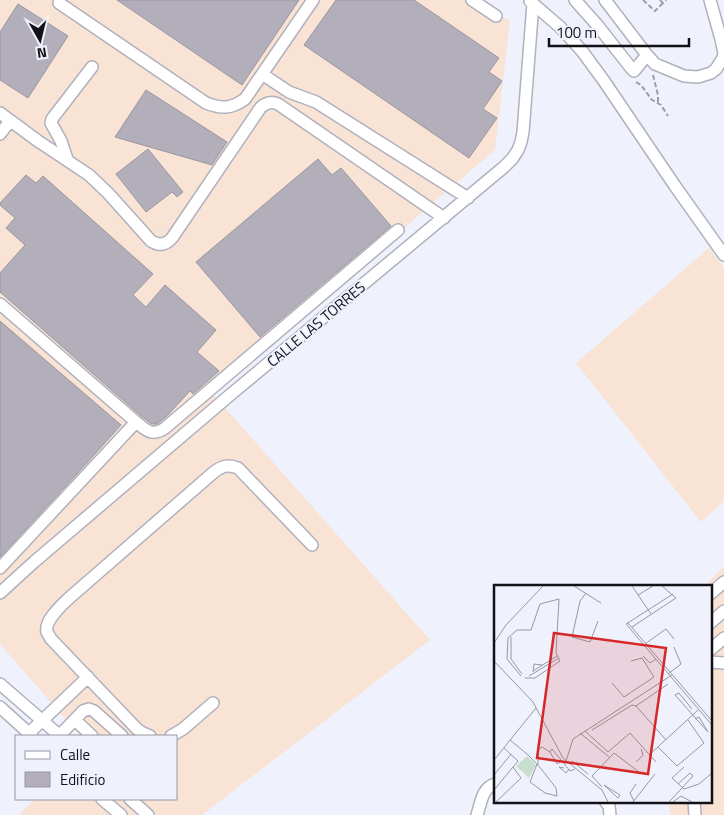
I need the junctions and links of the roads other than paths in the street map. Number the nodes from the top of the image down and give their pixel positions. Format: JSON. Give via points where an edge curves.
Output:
{"nodes":[{"id":1,"x":313,"y":0,"type":"edge"},
{"id":2,"x":472,"y":0,"type":"edge"},
{"id":3,"x":575,"y":0,"type":"edge"},
{"id":4,"x":605,"y":0,"type":"edge"},
{"id":5,"x":710,"y":0,"type":"edge"},
{"id":6,"x":530,"y":1,"type":"edge"},
{"id":7,"x":59,"y":3,"type":"dead end"},
{"id":8,"x":496,"y":16,"type":"dead end"},
{"id":9,"x":645,"y":58,"type":"junction"},
{"id":10,"x":92,"y":67,"type":"dead end"},
{"id":11,"x":262,"y":74,"type":"junction"},
{"id":12,"x":0,"y":113,"type":"edge"},
{"id":13,"x":10,"y":121,"type":"junction"},
{"id":14,"x":0,"y":134,"type":"edge"},
{"id":15,"x":67,"y":160,"type":"junction"},
{"id":16,"x":468,"y":198,"type":"junction"},
{"id":17,"x":444,"y":218,"type":"junction"},
{"id":18,"x":398,"y":230,"type":"dead end"},
{"id":19,"x":724,"y":255,"type":"edge"},
{"id":20,"x":0,"y":304,"type":"edge"},
{"id":21,"x":136,"y":422,"type":"junction"},
{"id":22,"x":312,"y":545,"type":"dead end"},
{"id":23,"x":0,"y":568,"type":"edge"},
{"id":24,"x":724,"y":582,"type":"edge"},
{"id":25,"x":712,"y":592,"type":"edge"},
{"id":26,"x":0,"y":593,"type":"edge"},
{"id":27,"x":724,"y":611,"type":"edge"},
{"id":28,"x":712,"y":621,"type":"edge"},
{"id":29,"x":724,"y":638,"type":"edge"},
{"id":30,"x":712,"y":648,"type":"edge"},
{"id":31,"x":88,"y":678,"type":"junction"},
{"id":32,"x":0,"y":684,"type":"edge"},
{"id":33,"x":213,"y":703,"type":"dead end"},
{"id":34,"x":0,"y":708,"type":"edge"},
{"id":35,"x":42,"y":720,"type":"junction"},
{"id":36,"x":75,"y":720,"type":"junction"},
{"id":37,"x":30,"y":735,"type":"edge"},
{"id":38,"x":58,"y":735,"type":"edge"},
{"id":39,"x":60,"y":735,"type":"edge"},
{"id":40,"x":91,"y":735,"type":"edge"},
{"id":41,"x":121,"y":735,"type":"edge"},
{"id":42,"x":148,"y":735,"type":"edge"},
{"id":43,"x":173,"y":735,"type":"edge"},
{"id":44,"x":494,"y":784,"type":"edge"},
{"id":45,"x":103,"y":800,"type":"edge"},
{"id":46,"x":131,"y":800,"type":"edge"},
{"id":47,"x":606,"y":802,"type":"edge"},
{"id":48,"x":694,"y":802,"type":"edge"},
{"id":49,"x":121,"y":815,"type":"edge"},
{"id":50,"x":148,"y":815,"type":"edge"},
{"id":51,"x":477,"y":815,"type":"edge"},
{"id":52,"x":610,"y":815,"type":"edge"},
{"id":53,"x":695,"y":815,"type":"edge"}],
"edges":[{"from":1,"to":11,"type":"street"},
{"from":2,"to":8,"type":"street"},
{"from":3,"to":9,"type":"street","via":[[634,71]]},
{"from":4,"to":9,"type":"street"},
{"from":5,"to":9,"type":"street","via":[[724,53],[711,74],[684,76]]},
{"from":6,"to":16,"type":"street","name":"CALLE LAS TORRES","via":[[521,142],[512,159]]},
{"from":6,"to":19,"type":"street","via":[[582,51]]},
{"from":7,"to":11,"type":"street","via":[[218,108],[230,107],[245,99]]},
{"from":10,"to":15,"type":"street","via":[[52,119]]},
{"from":11,"to":16,"type":"street","via":[[289,92],[316,102]]},
{"from":12,"to":13,"type":"street"},
{"from":13,"to":14,"type":"street"},
{"from":13,"to":15,"type":"street"},
{"from":15,"to":17,"type":"street","via":[[99,183],[151,241],[164,244],[172,238],[261,107],[274,102]]},
{"from":16,"to":17,"type":"street","name":"CALLE LAS TORRES"},
{"from":17,"to":26,"type":"street","name":"CALLE LAS TORRES","via":[[230,395]]},
{"from":18,"to":21,"type":"street","via":[[160,432],[150,432]]},
{"from":20,"to":21,"type":"street"},
{"from":21,"to":23,"type":"street"},
{"from":22,"to":31,"type":"street","via":[[238,468],[225,466],[218,469],[68,598],[50,620],[47,633]]},
{"from":24,"to":25,"type":"street"},
{"from":27,"to":28,"type":"street"},
{"from":29,"to":30,"type":"street"},
{"from":31,"to":35,"type":"street"},
{"from":31,"to":42,"type":"street"},
{"from":32,"to":35,"type":"street"},
{"from":33,"to":43,"type":"street"},
{"from":34,"to":37,"type":"street"},
{"from":35,"to":37,"type":"street"},
{"from":35,"to":38,"type":"street"},
{"from":36,"to":39,"type":"street"},
{"from":36,"to":40,"type":"street"},
{"from":36,"to":41,"type":"street","via":[[85,710],[92,709]]},
{"from":44,"to":51,"type":"street","via":[[486,789]]},
{"from":45,"to":49,"type":"street"},
{"from":46,"to":50,"type":"street"},
{"from":47,"to":52,"type":"street"},
{"from":48,"to":53,"type":"street"}]}
